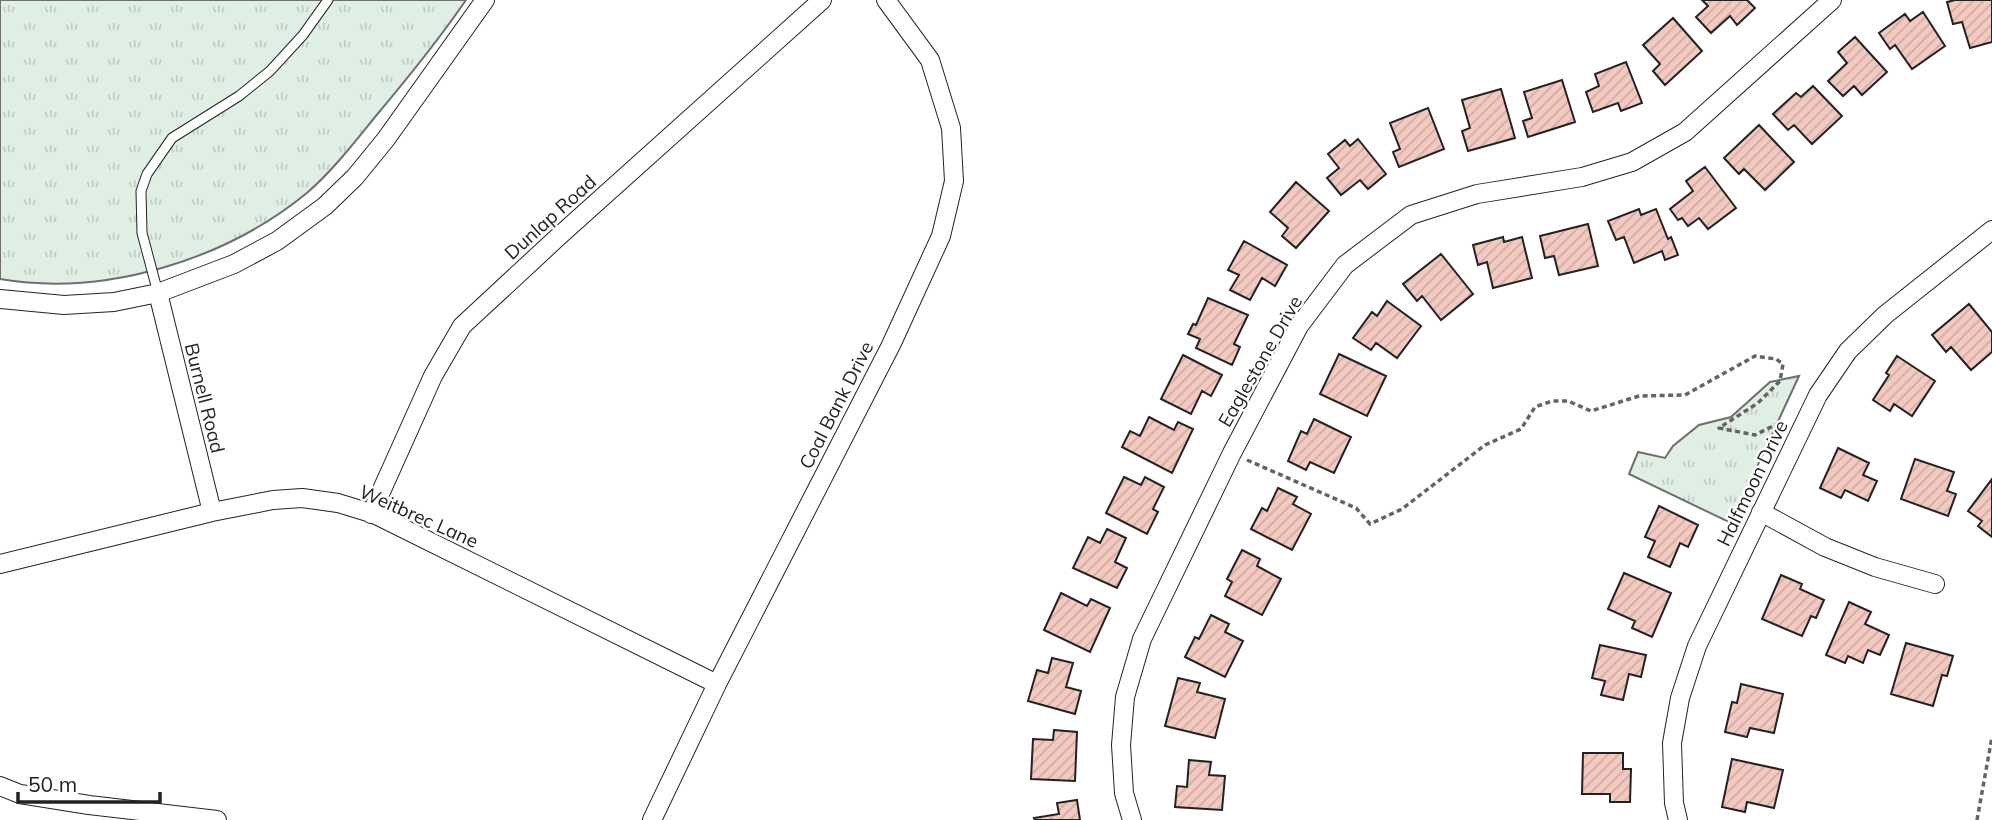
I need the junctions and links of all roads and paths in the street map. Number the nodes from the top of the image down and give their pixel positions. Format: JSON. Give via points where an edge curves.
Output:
{"nodes":[{"id":1,"x":328,"y":0,"type":"edge"},
{"id":2,"x":485,"y":0,"type":"edge"},
{"id":3,"x":822,"y":0,"type":"edge"},
{"id":4,"x":886,"y":0,"type":"edge"},
{"id":5,"x":1832,"y":0,"type":"edge"},
{"id":6,"x":1992,"y":230,"type":"edge"},
{"id":7,"x":158,"y":293,"type":"junction"},
{"id":8,"x":0,"y":299,"type":"edge"},
{"id":9,"x":1800,"y":432,"type":"junction"},
{"id":10,"x":1232,"y":453,"type":"junction"},
{"id":11,"x":212,"y":512,"type":"junction"},
{"id":12,"x":1761,"y":512,"type":"junction"},
{"id":13,"x":371,"y":514,"type":"junction"},
{"id":14,"x":0,"y":564,"type":"edge"},
{"id":15,"x":1935,"y":584,"type":"dead end"},
{"id":16,"x":717,"y":684,"type":"junction"},
{"id":17,"x":1992,"y":737,"type":"edge"},
{"id":18,"x":0,"y":786,"type":"edge"},
{"id":19,"x":217,"y":820,"type":"edge"},
{"id":20,"x":652,"y":820,"type":"edge"},
{"id":21,"x":1132,"y":820,"type":"edge"},
{"id":22,"x":1678,"y":820,"type":"edge"},
{"id":23,"x":1977,"y":820,"type":"edge"}],
"edges":[{"from":1,"to":7,"type":"lane","via":[[270,71],[172,138],[147,174],[141,191],[142,233]]},
{"from":2,"to":7,"type":"street","via":[[386,139],[325,206],[277,241],[234,264]]},
{"from":3,"to":13,"type":"street","name":"Dunlap Road","via":[[462,326],[433,376]]},
{"from":4,"to":16,"type":"street","name":"Coal Bank Drive","via":[[930,60],[951,128],[954,181],[941,236],[891,345]]},
{"from":5,"to":10,"type":"street","name":"Eaglestone Drive","via":[[1685,132],[1632,162],[1582,177],[1477,194],[1411,215],[1345,265],[1299,326]]},
{"from":6,"to":9,"type":"street","name":"Halfmoon Drive","via":[[1885,314],[1848,351]]},
{"from":7,"to":8,"type":"street","via":[[64,305]]},
{"from":7,"to":11,"type":"street","name":"Burnell Road"},
{"from":9,"to":10,"type":"path","via":[[1780,425],[1755,435],[1719,428],[1780,381],[1783,364],[1755,356],[1685,395],[1639,396],[1591,411],[1568,401],[1535,407],[1521,429],[1485,444],[1402,509],[1370,524],[1356,508]]},
{"from":9,"to":12,"type":"street","name":"Halfmoon Drive"},
{"from":10,"to":21,"type":"street","name":"Eaglestone Drive","via":[[1142,639],[1125,697],[1121,745],[1124,793]]},
{"from":11,"to":13,"type":"street","name":"Weitbrec Lane","via":[[302,498]]},
{"from":11,"to":14,"type":"street","name":"Weitbrec Lane"},
{"from":12,"to":15,"type":"street","via":[[1825,547]]},
{"from":12,"to":22,"type":"street","name":"Halfmoon Drive","via":[[1697,646],[1680,698],[1672,743]]},
{"from":13,"to":16,"type":"street","name":"Weitbrec Lane"},
{"from":16,"to":20,"type":"street","name":"Coal Bank Drive"},
{"from":17,"to":23,"type":"path"},
{"from":18,"to":19,"type":"street","via":[[89,806]]}]}
